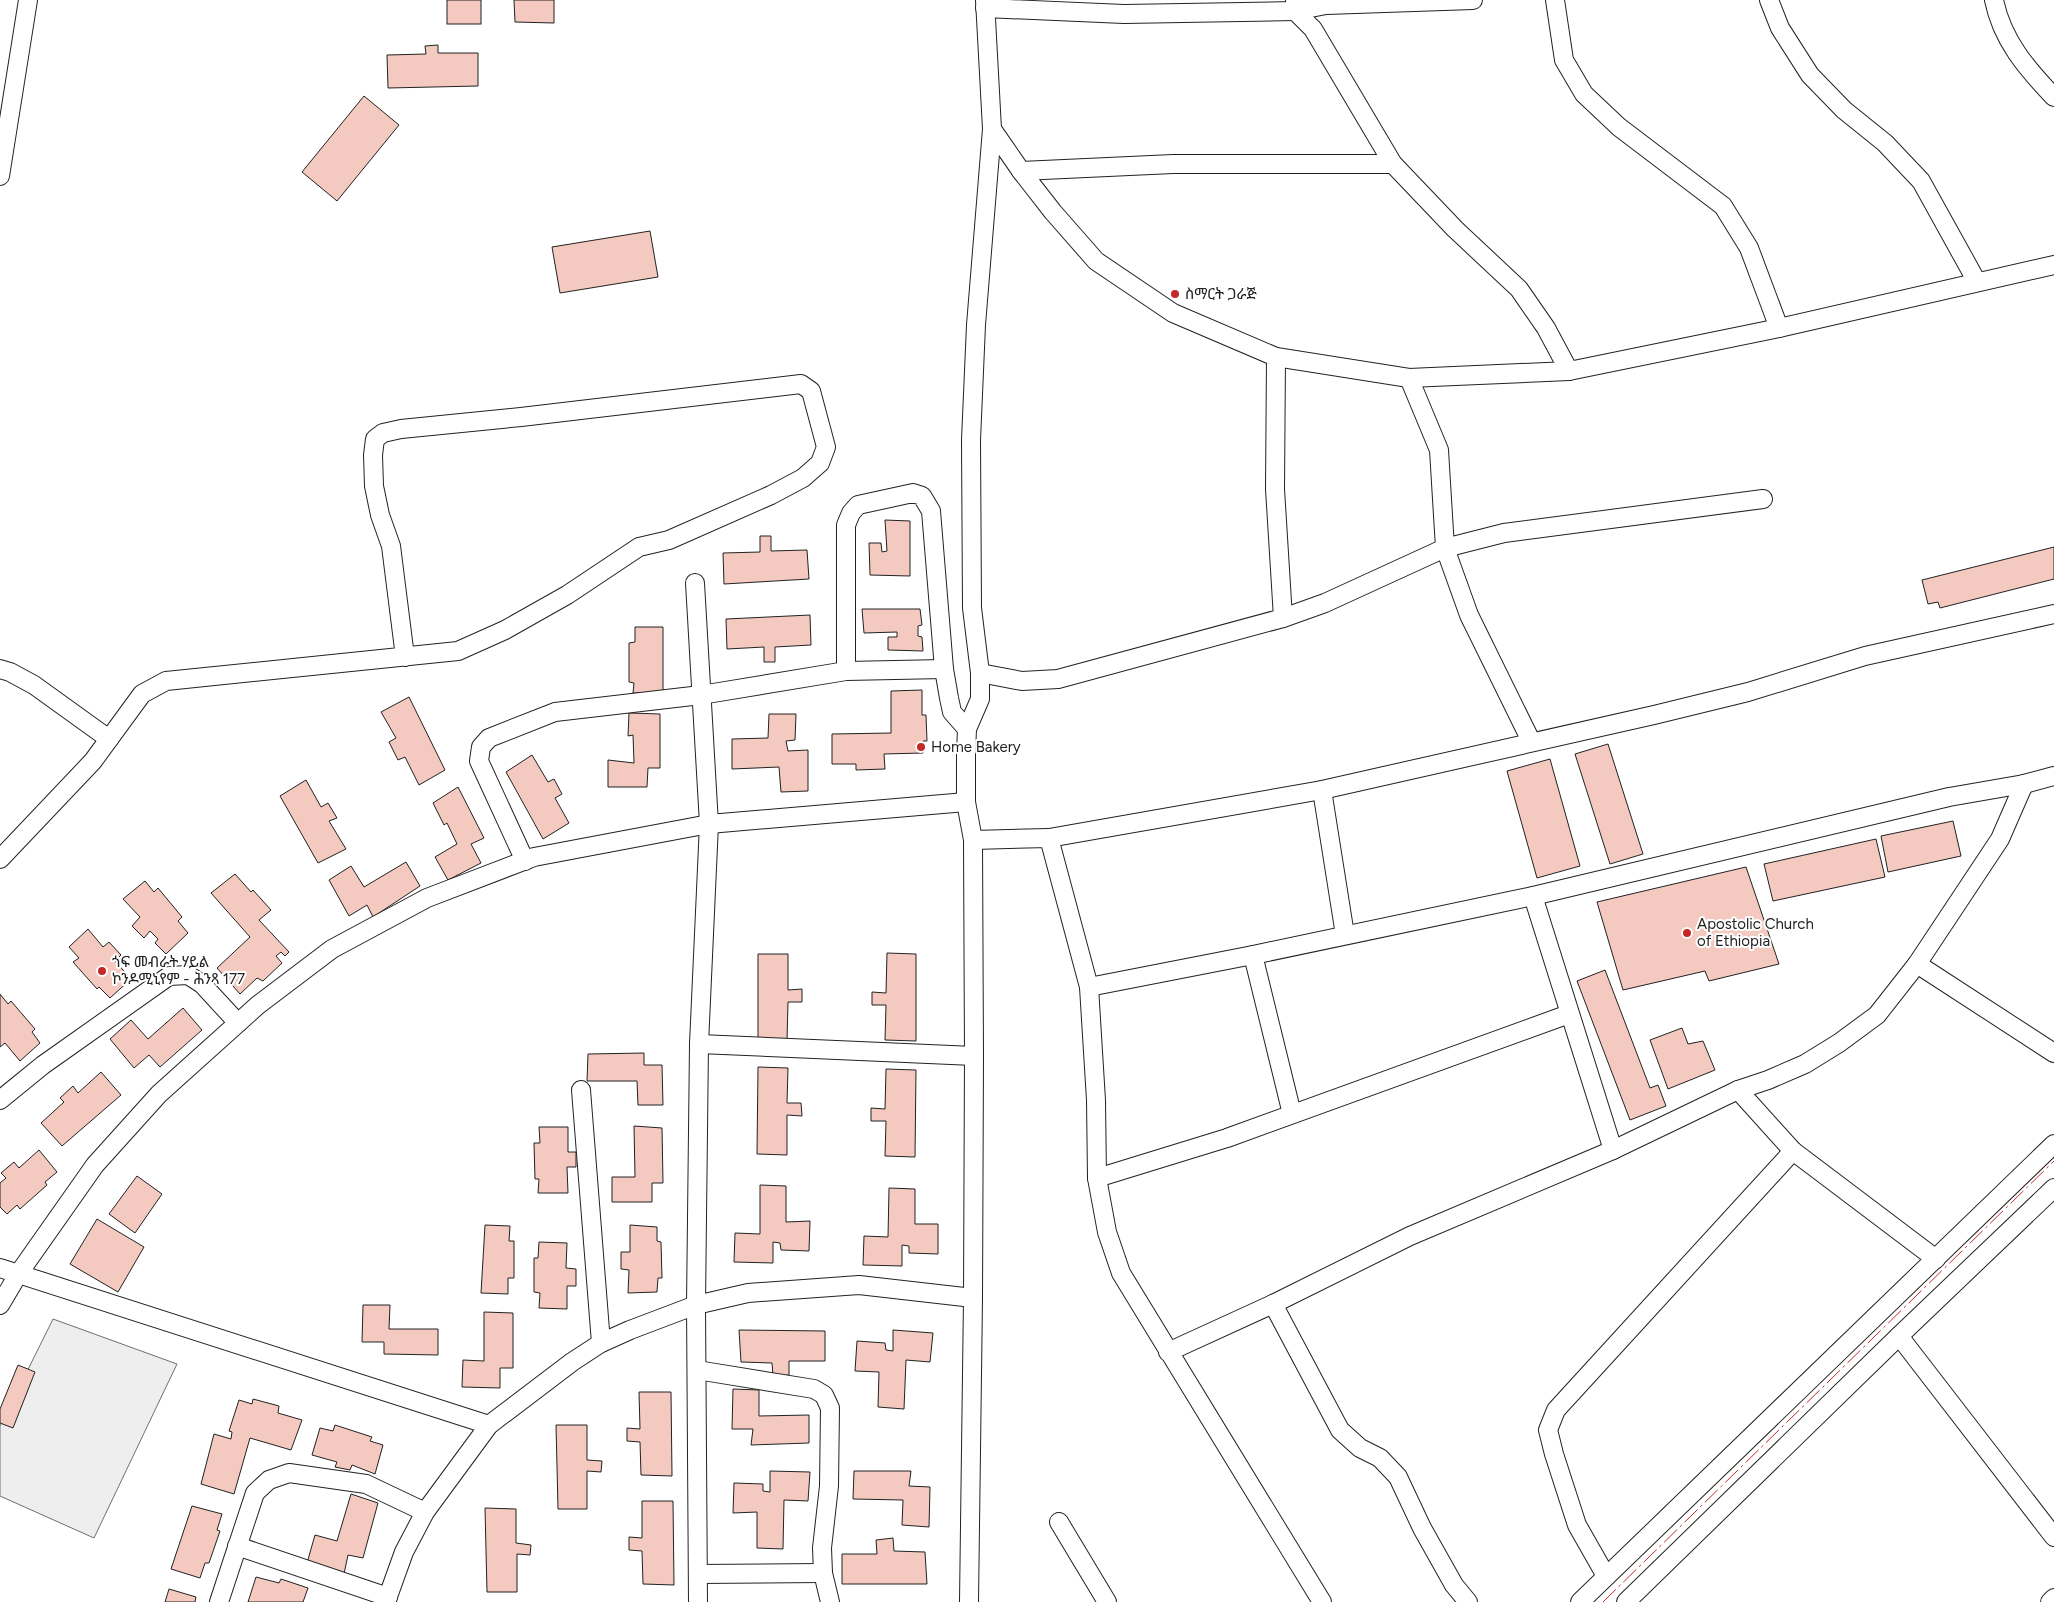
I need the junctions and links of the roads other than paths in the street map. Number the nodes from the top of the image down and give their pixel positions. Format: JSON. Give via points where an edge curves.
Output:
{"nodes":[{"id":1,"x":28,"y":0,"type":"edge"},
{"id":2,"x":1473,"y":0,"type":"edge"},
{"id":3,"x":1555,"y":0,"type":"edge"},
{"id":4,"x":1769,"y":0,"type":"edge"},
{"id":5,"x":1994,"y":0,"type":"edge"},
{"id":6,"x":985,"y":4,"type":"edge"},
{"id":7,"x":1295,"y":6,"type":"edge"},
{"id":8,"x":2054,"y":97,"type":"edge"},
{"id":9,"x":992,"y":129,"type":"junction"},
{"id":10,"x":1393,"y":164,"type":"junction"},
{"id":11,"x":1021,"y":171,"type":"junction"},
{"id":12,"x":0,"y":176,"type":"edge"},
{"id":13,"x":2054,"y":265,"type":"edge"},
{"id":14,"x":1977,"y":282,"type":"junction"},
{"id":15,"x":1780,"y":328,"type":"junction"},
{"id":16,"x":1276,"y":357,"type":"junction"},
{"id":17,"x":1569,"y":371,"type":"junction"},
{"id":18,"x":1409,"y":378,"type":"junction"},
{"id":19,"x":1763,"y":499,"type":"dead end"},
{"id":20,"x":1445,"y":548,"type":"junction"},
{"id":21,"x":695,"y":583,"type":"dead end"},
{"id":22,"x":2054,"y":614,"type":"edge"},
{"id":23,"x":1283,"y":618,"type":"junction"},
{"id":24,"x":405,"y":657,"type":"junction"},
{"id":25,"x":0,"y":669,"type":"edge"},
{"id":26,"x":944,"y":669,"type":"junction"},
{"id":27,"x":846,"y":671,"type":"junction"},
{"id":28,"x":980,"y":673,"type":"junction"},
{"id":29,"x":701,"y":695,"type":"junction"},
{"id":30,"x":967,"y":729,"type":"junction"},
{"id":31,"x":109,"y":739,"type":"junction"},
{"id":32,"x":1531,"y":741,"type":"junction"},
{"id":33,"x":2054,"y":776,"type":"edge"},
{"id":34,"x":2024,"y":784,"type":"junction"},
{"id":35,"x":1322,"y":790,"type":"junction"},
{"id":36,"x":966,"y":802,"type":"junction"},
{"id":37,"x":709,"y":824,"type":"junction"},
{"id":38,"x":1049,"y":838,"type":"junction"},
{"id":39,"x":973,"y":840,"type":"junction"},
{"id":40,"x":0,"y":859,"type":"edge"},
{"id":41,"x":525,"y":861,"type":"junction"},
{"id":42,"x":1533,"y":896,"type":"junction"},
{"id":43,"x":1345,"y":935,"type":"junction"},
{"id":44,"x":1253,"y":955,"type":"junction"},
{"id":45,"x":1917,"y":964,"type":"junction"},
{"id":46,"x":1089,"y":987,"type":"junction"},
{"id":47,"x":1569,"y":1014,"type":"junction"},
{"id":48,"x":238,"y":1023,"type":"junction"},
{"id":49,"x":699,"y":1044,"type":"junction"},
{"id":50,"x":2054,"y":1053,"type":"edge"},
{"id":51,"x":974,"y":1056,"type":"junction"},
{"id":52,"x":581,"y":1090,"type":"dead end"},
{"id":53,"x":1738,"y":1090,"type":"junction"},
{"id":54,"x":0,"y":1100,"type":"edge"},
{"id":55,"x":1292,"y":1114,"type":"junction"},
{"id":56,"x":2054,"y":1144,"type":"edge"},
{"id":57,"x":1613,"y":1150,"type":"junction"},
{"id":58,"x":1793,"y":1151,"type":"junction"},
{"id":59,"x":1098,"y":1178,"type":"junction"},
{"id":60,"x":2054,"y":1188,"type":"edge"},
{"id":61,"x":1936,"y":1259,"type":"junction"},
{"id":62,"x":0,"y":1268,"type":"edge"},
{"id":63,"x":19,"y":1273,"type":"junction"},
{"id":64,"x":974,"y":1298,"type":"junction"},
{"id":65,"x":1274,"y":1304,"type":"junction"},
{"id":66,"x":0,"y":1305,"type":"edge"},
{"id":67,"x":696,"y":1305,"type":"junction"},
{"id":68,"x":1899,"y":1336,"type":"junction"},
{"id":69,"x":601,"y":1343,"type":"junction"},
{"id":70,"x":1168,"y":1352,"type":"junction"},
{"id":71,"x":697,"y":1370,"type":"junction"},
{"id":72,"x":489,"y":1425,"type":"junction"},
{"id":73,"x":426,"y":1512,"type":"junction"},
{"id":74,"x":1059,"y":1522,"type":"dead end"},
{"id":75,"x":2054,"y":1537,"type":"edge"},
{"id":76,"x":237,"y":1546,"type":"junction"},
{"id":77,"x":824,"y":1573,"type":"junction"},
{"id":78,"x":698,"y":1574,"type":"junction"},
{"id":79,"x":1606,"y":1576,"type":"junction"},
{"id":80,"x":2054,"y":1598,"type":"edge"},
{"id":81,"x":387,"y":1599,"type":"edge"},
{"id":82,"x":1316,"y":1600,"type":"edge"},
{"id":83,"x":218,"y":1602,"type":"edge"},
{"id":84,"x":698,"y":1602,"type":"edge"},
{"id":85,"x":830,"y":1602,"type":"edge"},
{"id":86,"x":969,"y":1602,"type":"edge"},
{"id":87,"x":1107,"y":1602,"type":"edge"},
{"id":88,"x":1468,"y":1602,"type":"edge"},
{"id":89,"x":1580,"y":1602,"type":"edge"},
{"id":90,"x":1626,"y":1602,"type":"edge"},
{"id":91,"x":2050,"y":1602,"type":"edge"}],
"edges":[{"from":1,"to":12,"type":"street"},
{"from":2,"to":7,"type":"street"},
{"from":3,"to":15,"type":"street","via":[[1564,60],[1584,94],[1619,127],[1723,206],[1749,248]]},
{"from":4,"to":14,"type":"street","via":[[1780,28],[1810,75],[1844,110],[1885,143],[1921,181]]},
{"from":5,"to":8,"type":"street","via":[[1996,13],[2011,46]]},
{"from":6,"to":7,"type":"street","via":[[1124,14]]},
{"from":6,"to":9,"type":"street"},
{"from":7,"to":10,"type":"street","via":[[1313,29]]},
{"from":9,"to":11,"type":"street"},
{"from":9,"to":28,"type":"street","via":[[976,325],[971,440],[972,608]]},
{"from":10,"to":11,"type":"street","via":[[1173,164]]},
{"from":10,"to":17,"type":"street","via":[[1519,289],[1546,328]]},
{"from":11,"to":16,"type":"street","via":[[1096,261],[1173,313]]},
{"from":13,"to":14,"type":"street"},
{"from":14,"to":15,"type":"street"},
{"from":15,"to":17,"type":"street"},
{"from":16,"to":18,"type":"street"},
{"from":16,"to":23,"type":"street","via":[[1275,489]]},
{"from":17,"to":18,"type":"street"},
{"from":18,"to":20,"type":"street","via":[[1439,450]]},
{"from":19,"to":20,"type":"street","via":[[1504,533]]},
{"from":20,"to":23,"type":"street","via":[[1325,603]]},
{"from":20,"to":32,"type":"street","via":[[1469,615]]},
{"from":21,"to":29,"type":"street"},
{"from":22,"to":32,"type":"street","via":[[1865,656],[1748,692]]},
{"from":23,"to":28,"type":"street","via":[[1058,679],[1022,681]]},
{"from":24,"to":24,"type":"street","via":[[458,651],[567,595],[640,547],[669,540],[803,478],[820,463],[826,447],[811,391],[801,384],[383,433],[375,439],[374,486],[391,546]]},
{"from":24,"to":31,"type":"street","via":[[166,681],[142,694]]},
{"from":25,"to":31,"type":"street","via":[[34,685]]},
{"from":26,"to":27,"type":"street"},
{"from":26,"to":27,"type":"street","via":[[932,511],[922,496],[913,493],[858,505],[846,525]]},
{"from":26,"to":30,"type":"street","via":[[952,712]]},
{"from":27,"to":29,"type":"street"},
{"from":28,"to":30,"type":"street","via":[[980,699]]},
{"from":29,"to":37,"type":"street"},
{"from":29,"to":41,"type":"street","via":[[556,712],[489,738],[481,747],[479,761]]},
{"from":30,"to":36,"type":"street"},
{"from":31,"to":40,"type":"street","via":[[93,761]]},
{"from":32,"to":35,"type":"street"},
{"from":33,"to":34,"type":"street"},
{"from":34,"to":42,"type":"street","via":[[1949,797]]},
{"from":34,"to":45,"type":"street","via":[[2000,839]]},
{"from":35,"to":38,"type":"street"},
{"from":35,"to":43,"type":"street"},
{"from":36,"to":37,"type":"street"},
{"from":36,"to":39,"type":"street"},
{"from":37,"to":41,"type":"street"},
{"from":37,"to":49,"type":"street"},
{"from":38,"to":39,"type":"street"},
{"from":38,"to":46,"type":"street"},
{"from":39,"to":51,"type":"street"},
{"from":41,"to":48,"type":"street","via":[[427,898],[332,950]]},
{"from":42,"to":43,"type":"street"},
{"from":42,"to":47,"type":"street"},
{"from":43,"to":44,"type":"street"},
{"from":44,"to":46,"type":"street"},
{"from":44,"to":55,"type":"street"},
{"from":45,"to":50,"type":"street"},
{"from":45,"to":53,"type":"street","via":[[1877,1015],[1839,1043],[1805,1064]]},
{"from":46,"to":59,"type":"street"},
{"from":47,"to":55,"type":"street"},
{"from":47,"to":57,"type":"street"},
{"from":48,"to":54,"type":"street","via":[[202,984],[188,975],[169,976],[43,1064]]},
{"from":48,"to":63,"type":"street","via":[[159,1094],[95,1165]]},
{"from":49,"to":51,"type":"street"},
{"from":49,"to":67,"type":"street"},
{"from":51,"to":64,"type":"street"},
{"from":52,"to":69,"type":"street"},
{"from":53,"to":57,"type":"street"},
{"from":53,"to":58,"type":"street"},
{"from":55,"to":59,"type":"street","via":[[1228,1138]]},
{"from":56,"to":61,"type":"street"},
{"from":57,"to":65,"type":"street","via":[[1410,1236]]},
{"from":58,"to":61,"type":"street"},
{"from":58,"to":79,"type":"street","via":[[1556,1410],[1548,1430],[1554,1454],[1577,1525]]},
{"from":59,"to":70,"type":"street","via":[[1107,1232],[1121,1273]]},
{"from":60,"to":68,"type":"street"},
{"from":61,"to":79,"type":"street"},
{"from":62,"to":63,"type":"street"},
{"from":63,"to":66,"type":"street"},
{"from":63,"to":72,"type":"street"},
{"from":64,"to":67,"type":"street","via":[[859,1284],[748,1293]]},
{"from":64,"to":86,"type":"street"},
{"from":65,"to":70,"type":"street"},
{"from":65,"to":88,"type":"street","via":[[1340,1430],[1360,1448],[1380,1458],[1398,1477],[1422,1528],[1454,1585]]},
{"from":67,"to":69,"type":"street"},
{"from":67,"to":71,"type":"street"},
{"from":68,"to":75,"type":"street"},
{"from":68,"to":90,"type":"street"},
{"from":69,"to":72,"type":"street"},
{"from":70,"to":82,"type":"street"},
{"from":71,"to":77,"type":"street","via":[[814,1389],[824,1396],[830,1408],[829,1486],[822,1548]]},
{"from":71,"to":78,"type":"street"},
{"from":72,"to":73,"type":"street"},
{"from":73,"to":76,"type":"street","via":[[366,1484],[289,1472],[269,1480],[255,1493]]},
{"from":73,"to":81,"type":"street","via":[[404,1552]]},
{"from":74,"to":87,"type":"street"},
{"from":76,"to":81,"type":"street"},
{"from":76,"to":83,"type":"street"},
{"from":77,"to":78,"type":"street"},
{"from":77,"to":85,"type":"street"},
{"from":78,"to":84,"type":"street"},
{"from":79,"to":89,"type":"street"},
{"from":80,"to":91,"type":"street"}]}
